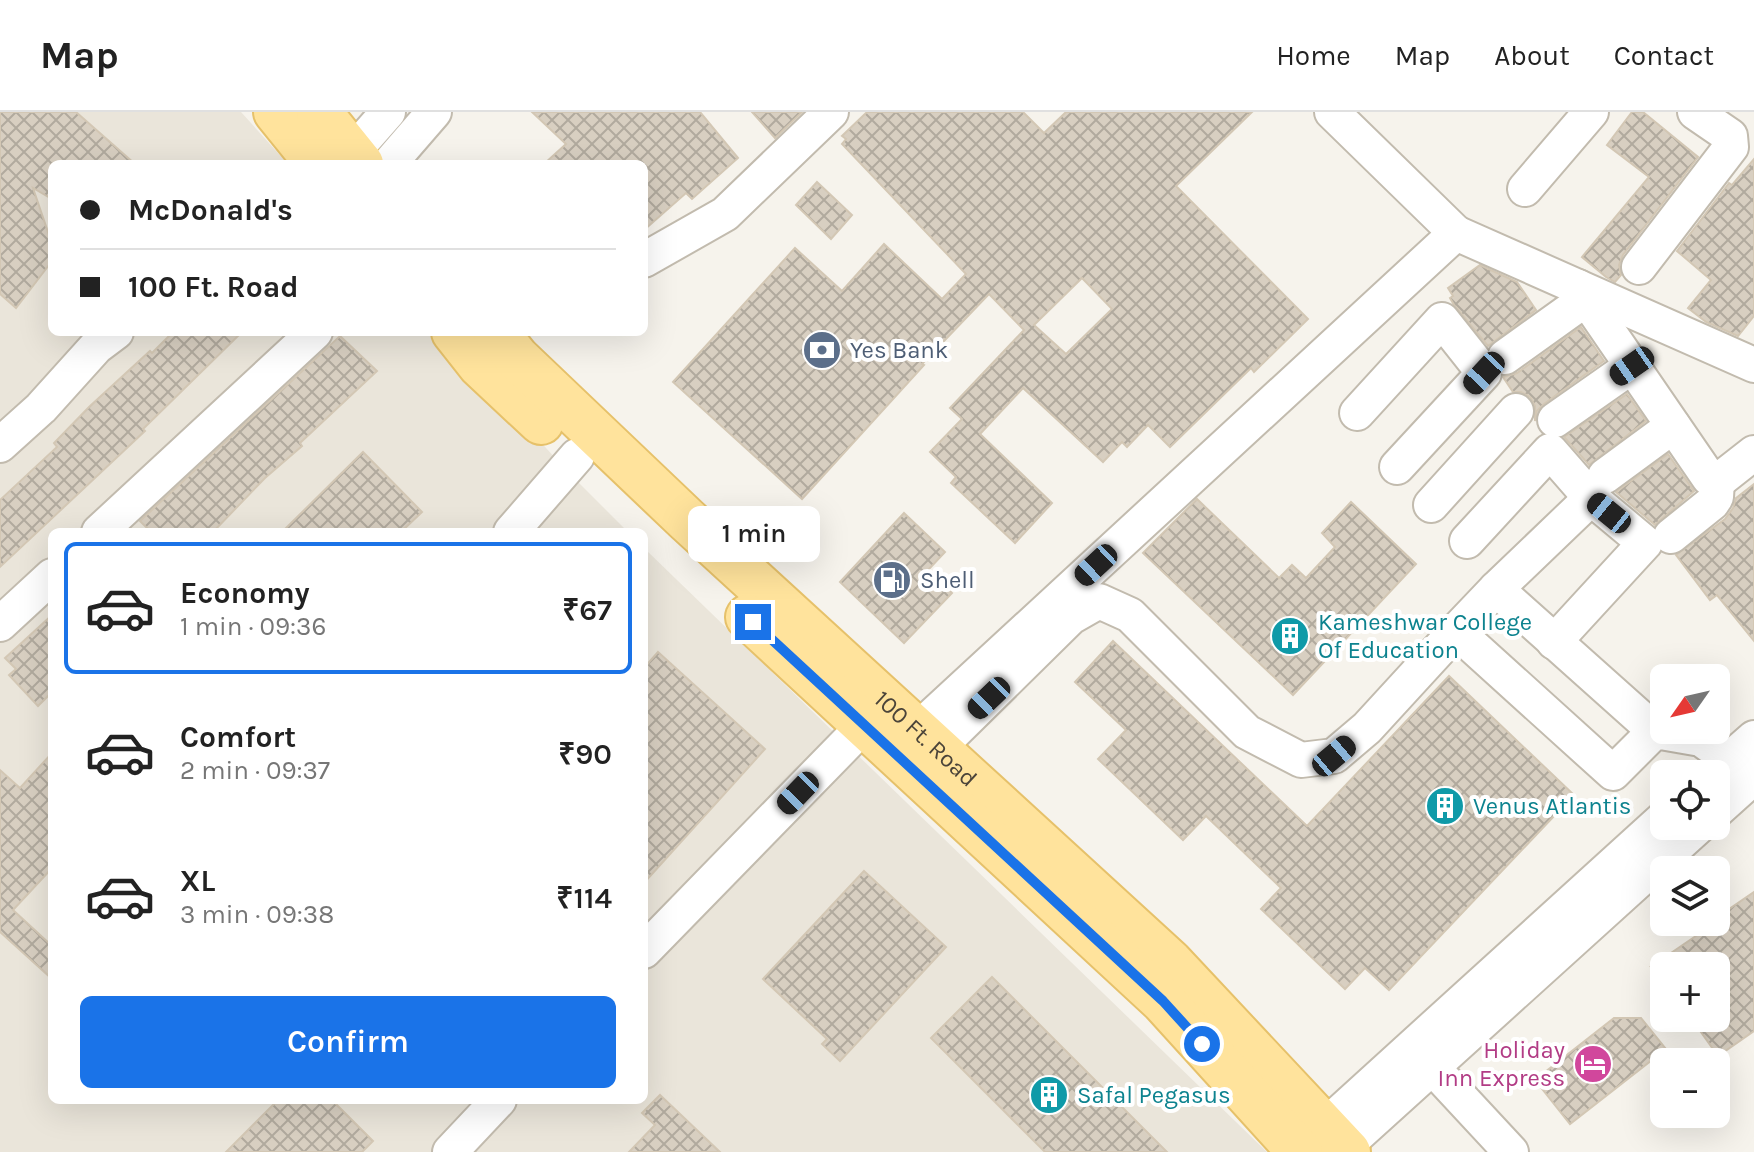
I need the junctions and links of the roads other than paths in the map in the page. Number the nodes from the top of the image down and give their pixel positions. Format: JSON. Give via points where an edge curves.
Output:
{"nodes":[{"id":1,"x":276,"y":112,"type":"edge"},
{"id":2,"x":388,"y":112,"type":"edge"},
{"id":3,"x":434,"y":112,"type":"edge"},
{"id":4,"x":831,"y":112,"type":"edge"},
{"id":5,"x":1332,"y":112,"type":"edge"},
{"id":6,"x":1591,"y":112,"type":"edge"},
{"id":7,"x":1695,"y":112,"type":"edge"},
{"id":8,"x":343,"y":142,"type":"edge"},
{"id":9,"x":1525,"y":189,"type":"dead end"},
{"id":10,"x":1456,"y":233,"type":"junction"},
{"id":11,"x":648,"y":258,"type":"edge"},
{"id":12,"x":1639,"y":267,"type":"dead end"},
{"id":13,"x":1412,"y":275,"type":"junction"},
{"id":14,"x":1581,"y":292,"type":"junction"},
{"id":15,"x":1442,"y":320,"type":"junction"},
{"id":16,"x":111,"y":336,"type":"edge"},
{"id":17,"x":311,"y":336,"type":"edge"},
{"id":18,"x":491,"y":340,"type":"edge"},
{"id":19,"x":1751,"y":358,"type":"edge"},
{"id":20,"x":1495,"y":365,"type":"junction"},
{"id":21,"x":1632,"y":366,"type":"junction"},
{"id":22,"x":1516,"y":411,"type":"junction"},
{"id":23,"x":1357,"y":413,"type":"dead end"},
{"id":24,"x":1673,"y":426,"type":"junction"},
{"id":25,"x":1553,"y":436,"type":"junction"},
{"id":26,"x":0,"y":445,"type":"edge"},
{"id":27,"x":1754,"y":453,"type":"edge"},
{"id":28,"x":577,"y":456,"type":"junction"},
{"id":29,"x":1397,"y":467,"type":"dead end"},
{"id":30,"x":1717,"y":481,"type":"junction"},
{"id":31,"x":1598,"y":487,"type":"junction"},
{"id":32,"x":1431,"y":505,"type":"dead end"},
{"id":33,"x":103,"y":528,"type":"edge"},
{"id":34,"x":514,"y":528,"type":"edge"},
{"id":35,"x":1671,"y":536,"type":"dead end"},
{"id":36,"x":1467,"y":541,"type":"dead end"},
{"id":37,"x":48,"y":580,"type":"edge"},
{"id":38,"x":1496,"y":589,"type":"junction"},
{"id":39,"x":0,"y":624,"type":"edge"},
{"id":40,"x":1456,"y":631,"type":"junction"},
{"id":41,"x":1554,"y":642,"type":"junction"},
{"id":42,"x":901,"y":727,"type":"junction"},
{"id":43,"x":1650,"y":727,"type":"edge"},
{"id":44,"x":1650,"y":736,"type":"edge"},
{"id":45,"x":1709,"y":744,"type":"edge"},
{"id":46,"x":1737,"y":762,"type":"edge"},
{"id":47,"x":1650,"y":832,"type":"edge"},
{"id":48,"x":1683,"y":840,"type":"edge"},
{"id":49,"x":648,"y":948,"type":"edge"},
{"id":50,"x":1432,"y":1067,"type":"junction"},
{"id":51,"x":495,"y":1104,"type":"edge"},
{"id":52,"x":466,"y":1147,"type":"edge"},
{"id":53,"x":1329,"y":1147,"type":"edge"},
{"id":54,"x":1511,"y":1152,"type":"edge"}],
"edges":[{"from":1,"to":8,"type":"main road"},
{"from":2,"to":8,"type":"street"},
{"from":3,"to":8,"type":"street"},
{"from":4,"to":11,"type":"street","via":[[725,214]]},
{"from":5,"to":10,"type":"street"},
{"from":6,"to":9,"type":"street"},
{"from":7,"to":12,"type":"street","via":[[1730,136],[1731,147]]},
{"from":10,"to":13,"type":"street"},
{"from":10,"to":14,"type":"street"},
{"from":13,"to":15,"type":"street"},
{"from":13,"to":42,"type":"street"},
{"from":14,"to":19,"type":"street"},
{"from":14,"to":20,"type":"street"},
{"from":14,"to":21,"type":"street"},
{"from":15,"to":20,"type":"street"},
{"from":15,"to":23,"type":"street"},
{"from":16,"to":26,"type":"street"},
{"from":17,"to":33,"type":"street"},
{"from":18,"to":28,"type":"main road","name":"100 Ft. Road"},
{"from":18,"to":42,"type":"main road","name":"100 Ft. Road","via":[[517,358]]},
{"from":20,"to":22,"type":"street"},
{"from":20,"to":29,"type":"street"},
{"from":21,"to":24,"type":"street"},
{"from":21,"to":25,"type":"street"},
{"from":22,"to":25,"type":"street"},
{"from":22,"to":32,"type":"street"},
{"from":24,"to":30,"type":"street","via":[[1709,478]]},
{"from":24,"to":31,"type":"street"},
{"from":25,"to":31,"type":"street"},
{"from":25,"to":36,"type":"street"},
{"from":27,"to":30,"type":"street"},
{"from":28,"to":34,"type":"street"},
{"from":28,"to":42,"type":"main road","name":"100 Ft. Road"},
{"from":30,"to":35,"type":"street","via":[[1712,503]]},
{"from":31,"to":38,"type":"street"},
{"from":31,"to":41,"type":"street","via":[[1645,543]]},
{"from":37,"to":39,"type":"street"},
{"from":38,"to":40,"type":"street"},
{"from":38,"to":41,"type":"street"},
{"from":40,"to":42,"type":"street","via":[[1367,728],[1334,756],[1301,760],[1247,732],[1130,615],[1099,601]]},
{"from":40,"to":44,"type":"street","via":[[1613,773]]},
{"from":41,"to":43,"type":"street"},
{"from":42,"to":49,"type":"street"},
{"from":42,"to":53,"type":"main road","name":"100 Ft. Road","via":[[1163,1001]]},
{"from":42,"to":53,"type":"main road","name":"100 Ft. Road","via":[[1170,962]]},
{"from":45,"to":46,"type":"street"},
{"from":47,"to":53,"type":"street"},
{"from":48,"to":50,"type":"street"},
{"from":50,"to":53,"type":"street"},
{"from":50,"to":54,"type":"street"},
{"from":51,"to":52,"type":"street"}]}
